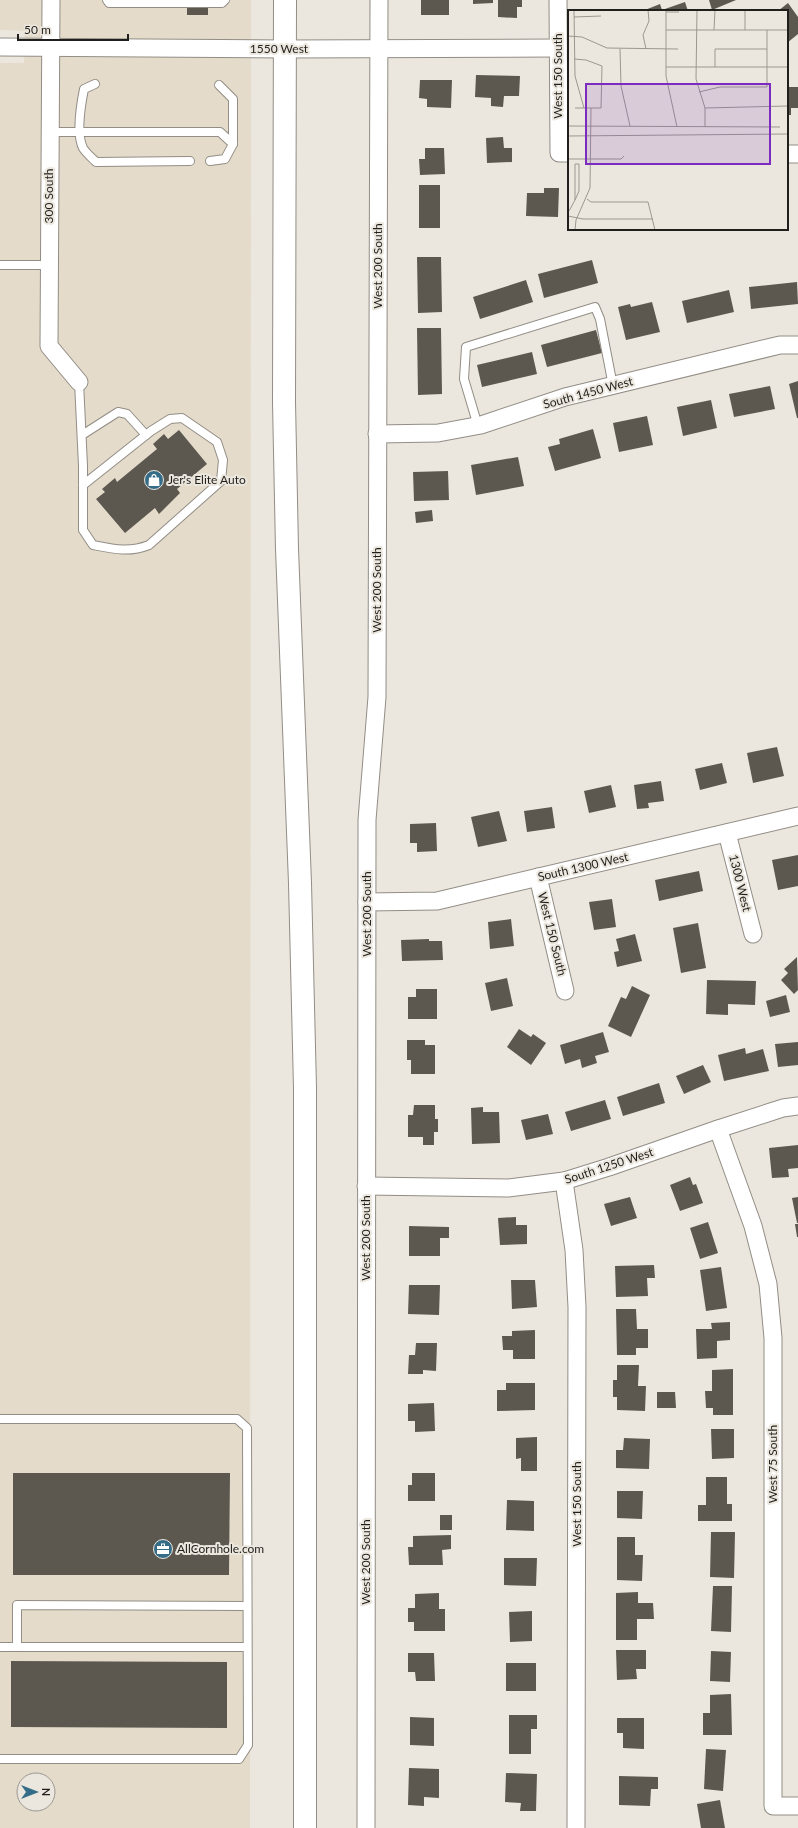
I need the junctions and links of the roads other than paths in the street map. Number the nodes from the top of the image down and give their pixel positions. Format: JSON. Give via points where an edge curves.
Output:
{"nodes":[{"id":1,"x":51,"y":0,"type":"edge"},
{"id":2,"x":107,"y":0,"type":"edge"},
{"id":3,"x":225,"y":0,"type":"edge"},
{"id":4,"x":285,"y":0,"type":"edge"},
{"id":5,"x":379,"y":0,"type":"edge"},
{"id":6,"x":558,"y":0,"type":"edge"},
{"id":7,"x":0,"y":47,"type":"edge"},
{"id":8,"x":50,"y":47,"type":"junction"},
{"id":9,"x":558,"y":48,"type":"junction"},
{"id":10,"x":379,"y":49,"type":"junction"},
{"id":11,"x":285,"y":50,"type":"junction"},
{"id":12,"x":95,"y":84,"type":"dead end"},
{"id":13,"x":219,"y":85,"type":"dead end"},
{"id":14,"x":50,"y":132,"type":"junction"},
{"id":15,"x":80,"y":132,"type":"junction"},
{"id":16,"x":233,"y":144,"type":"junction"},
{"id":17,"x":564,"y":153,"type":"edge"},
{"id":18,"x":190,"y":161,"type":"dead end"},
{"id":19,"x":210,"y":161,"type":"dead end"},
{"id":20,"x":0,"y":265,"type":"edge"},
{"id":21,"x":49,"y":265,"type":"junction"},
{"id":22,"x":798,"y":345,"type":"edge"},
{"id":23,"x":78,"y":382,"type":"joint"},
{"id":24,"x":613,"y":386,"type":"junction"},
{"id":25,"x":478,"y":426,"type":"junction"},
{"id":26,"x":377,"y":434,"type":"junction"},
{"id":27,"x":82,"y":435,"type":"junction"},
{"id":28,"x":146,"y":435,"type":"junction"},
{"id":29,"x":83,"y":485,"type":"junction"},
{"id":30,"x":798,"y":816,"type":"edge"},
{"id":31,"x":728,"y":833,"type":"junction"},
{"id":32,"x":538,"y":877,"type":"junction"},
{"id":33,"x":367,"y":902,"type":"junction"},
{"id":34,"x":753,"y":934,"type":"dead end"},
{"id":35,"x":565,"y":991,"type":"dead end"},
{"id":36,"x":798,"y":1106,"type":"edge"},
{"id":37,"x":718,"y":1129,"type":"junction"},
{"id":38,"x":564,"y":1181,"type":"junction"},
{"id":39,"x":366,"y":1186,"type":"junction"},
{"id":40,"x":0,"y":1419,"type":"edge"},
{"id":41,"x":247,"y":1606,"type":"junction"},
{"id":42,"x":0,"y":1647,"type":"edge"},
{"id":43,"x":18,"y":1647,"type":"junction"},
{"id":44,"x":247,"y":1647,"type":"junction"},
{"id":45,"x":0,"y":1759,"type":"edge"},
{"id":46,"x":798,"y":1806,"type":"edge"},
{"id":47,"x":305,"y":1828,"type":"edge"},
{"id":48,"x":366,"y":1828,"type":"edge"},
{"id":49,"x":576,"y":1828,"type":"edge"}],
"edges":[{"from":1,"to":8,"type":"street","name":"300 South"},
{"from":2,"to":3,"type":"lane","via":[[109,3],[222,3]]},
{"from":4,"to":11,"type":"main road"},
{"from":5,"to":10,"type":"street","name":"West 200 South"},
{"from":6,"to":9,"type":"street","name":"West 150 South"},
{"from":7,"to":8,"type":"street","name":"1550 West"},
{"from":8,"to":11,"type":"street","name":"1550 West"},
{"from":8,"to":14,"type":"street","name":"300 South"},
{"from":9,"to":10,"type":"street","name":"1550 West"},
{"from":9,"to":17,"type":"street","name":"West 150 South"},
{"from":10,"to":11,"type":"street","name":"1550 West"},
{"from":10,"to":26,"type":"street","name":"West 200 South"},
{"from":11,"to":47,"type":"main road","via":[[284,410],[305,1088]]},
{"from":12,"to":15,"type":"lane","via":[[84,89],[80,106]]},
{"from":13,"to":16,"type":"lane","via":[[233,99]]},
{"from":14,"to":15,"type":"lane"},
{"from":14,"to":21,"type":"street","name":"300 South"},
{"from":15,"to":16,"type":"lane","via":[[220,132]]},
{"from":15,"to":18,"type":"lane","via":[[83,148],[96,162]]},
{"from":16,"to":19,"type":"lane","via":[[225,159]]},
{"from":20,"to":21,"type":"lane"},
{"from":21,"to":23,"type":"street","name":"300 South","via":[[49,346]]},
{"from":22,"to":24,"type":"street","name":"South 1450 West","via":[[780,345]]},
{"from":23,"to":27,"type":"lane"},
{"from":24,"to":25,"type":"street","name":"South 1450 West","via":[[565,397]]},
{"from":24,"to":25,"type":"lane","via":[[600,319],[595,307],[466,347],[464,379]]},
{"from":25,"to":26,"type":"street","name":"South 1450 West","via":[[438,433]]},
{"from":26,"to":33,"type":"street","name":"West 200 South","via":[[377,696],[367,820]]},
{"from":27,"to":28,"type":"lane","via":[[118,412],[127,414]]},
{"from":27,"to":29,"type":"lane"},
{"from":28,"to":29,"type":"lane"},
{"from":28,"to":29,"type":"lane","via":[[170,419],[182,418],[217,442],[223,460],[221,481],[149,544],[138,549],[120,550],[93,545],[83,530]]},
{"from":30,"to":31,"type":"street","name":"South 1300 West"},
{"from":31,"to":32,"type":"street","name":"South 1300 West"},
{"from":31,"to":34,"type":"street","name":"1300 West"},
{"from":32,"to":33,"type":"street","name":"South 1300 West","via":[[437,901]]},
{"from":32,"to":35,"type":"street","name":"West 150 South"},
{"from":33,"to":39,"type":"street","name":"West 200 South"},
{"from":36,"to":37,"type":"street","name":"South 1250 West","via":[[783,1108]]},
{"from":37,"to":38,"type":"street","name":"South 1250 West"},
{"from":37,"to":46,"type":"street","name":"West 75 South","via":[[752,1226],[768,1284],[773,1338],[773,1806]]},
{"from":38,"to":39,"type":"street","name":"South 1250 West","via":[[508,1188]]},
{"from":38,"to":49,"type":"street","name":"West 150 South","via":[[574,1250],[577,1307]]},
{"from":39,"to":48,"type":"street","name":"West 200 South"},
{"from":40,"to":41,"type":"lane","via":[[237,1419],[247,1428]]},
{"from":41,"to":43,"type":"lane","via":[[18,1605]]},
{"from":41,"to":44,"type":"lane"},
{"from":42,"to":43,"type":"lane"},
{"from":43,"to":44,"type":"lane"},
{"from":44,"to":45,"type":"lane","via":[[248,1745],[239,1759]]}]}
